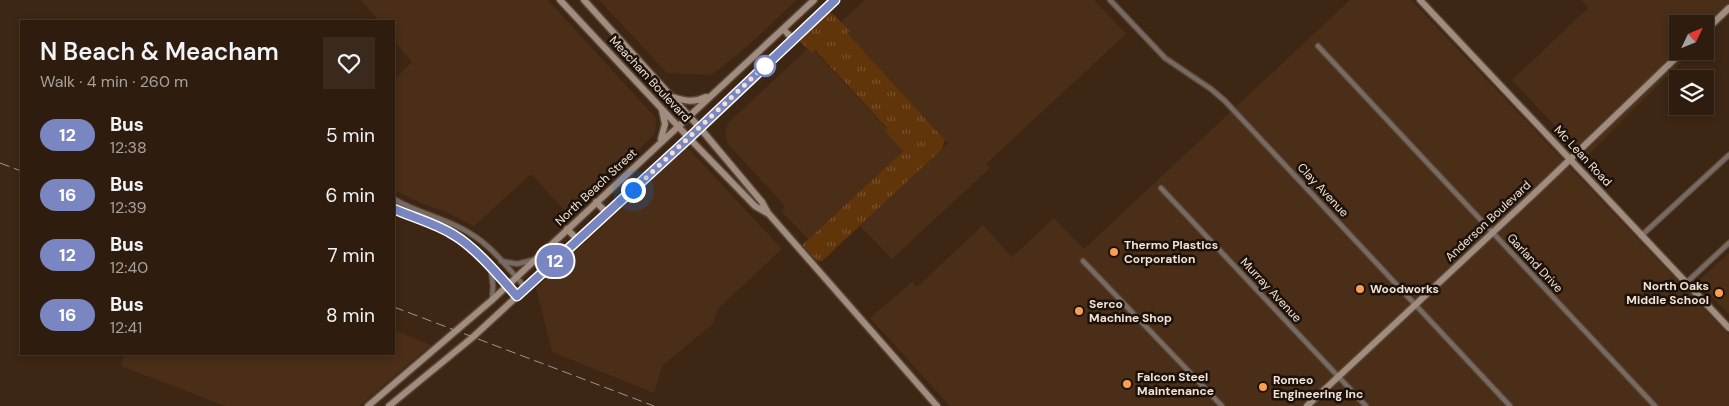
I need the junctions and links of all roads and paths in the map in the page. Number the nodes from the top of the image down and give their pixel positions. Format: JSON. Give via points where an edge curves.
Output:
{"nodes":[{"id":1,"x":560,"y":0,"type":"edge"},
{"id":2,"x":584,"y":0,"type":"edge"},
{"id":3,"x":814,"y":0,"type":"edge"},
{"id":4,"x":835,"y":0,"type":"edge"},
{"id":5,"x":1110,"y":0,"type":"edge"},
{"id":6,"x":1420,"y":0,"type":"edge"},
{"id":7,"x":1729,"y":8,"type":"edge"},
{"id":8,"x":1714,"y":22,"type":"edge"},
{"id":9,"x":782,"y":29,"type":"junction"},
{"id":10,"x":793,"y":39,"type":"junction"},
{"id":11,"x":1318,"y":46,"type":"dead end"},
{"id":12,"x":1674,"y":60,"type":"edge"},
{"id":13,"x":712,"y":94,"type":"junction"},
{"id":14,"x":671,"y":96,"type":"junction"},
{"id":15,"x":660,"y":107,"type":"junction"},
{"id":16,"x":688,"y":115,"type":"junction"},
{"id":17,"x":678,"y":126,"type":"junction"},
{"id":18,"x":700,"y":128,"type":"junction"},
{"id":19,"x":689,"y":138,"type":"junction"},
{"id":20,"x":660,"y":142,"type":"junction"},
{"id":21,"x":1729,"y":155,"type":"edge"},
{"id":22,"x":1571,"y":158,"type":"junction"},
{"id":23,"x":1161,"y":188,"type":"dead end"},
{"id":24,"x":395,"y":200,"type":"edge"},
{"id":25,"x":596,"y":202,"type":"junction"},
{"id":26,"x":395,"y":209,"type":"edge"},
{"id":27,"x":607,"y":213,"type":"junction"},
{"id":28,"x":768,"y":213,"type":"junction"},
{"id":29,"x":567,"y":229,"type":"junction"},
{"id":30,"x":1493,"y":232,"type":"junction"},
{"id":31,"x":1641,"y":236,"type":"junction"},
{"id":32,"x":578,"y":240,"type":"junction"},
{"id":33,"x":1729,"y":243,"type":"edge"},
{"id":34,"x":534,"y":260,"type":"junction"},
{"id":35,"x":501,"y":261,"type":"junction"},
{"id":36,"x":1083,"y":261,"type":"dead end"},
{"id":37,"x":491,"y":269,"type":"junction"},
{"id":38,"x":516,"y":277,"type":"junction"},
{"id":39,"x":1686,"y":283,"type":"junction"},
{"id":40,"x":507,"y":285,"type":"junction"},
{"id":41,"x":526,"y":288,"type":"junction"},
{"id":42,"x":517,"y":296,"type":"junction"},
{"id":43,"x":492,"y":300,"type":"junction"},
{"id":44,"x":1416,"y":304,"type":"junction"},
{"id":45,"x":1729,"y":328,"type":"edge"},
{"id":46,"x":1338,"y":377,"type":"junction"},
{"id":47,"x":368,"y":406,"type":"edge"},
{"id":48,"x":390,"y":406,"type":"edge"},
{"id":49,"x":937,"y":406,"type":"edge"},
{"id":50,"x":1222,"y":406,"type":"edge"},
{"id":51,"x":1308,"y":406,"type":"edge"},
{"id":52,"x":1366,"y":406,"type":"edge"},
{"id":53,"x":1510,"y":406,"type":"edge"},
{"id":54,"x":1655,"y":406,"type":"edge"}],
"edges":[{"from":1,"to":15,"type":"main road","name":"Meacham Boulevard"},
{"from":2,"to":14,"type":"main road","name":"Meacham Boulevard"},
{"from":3,"to":9,"type":"main road","name":"North Beach Street"},
{"from":4,"to":10,"type":"main road"},
{"from":5,"to":44,"type":"street","name":"Clay Avenue","via":[[1165,58],[1225,102]]},
{"from":6,"to":22,"type":"main road","name":"Mc Lean Road"},
{"from":7,"to":8,"type":"main road"},
{"from":9,"to":10,"type":"main road"},
{"from":9,"to":13,"type":"main road","name":"North Beach Street"},
{"from":10,"to":18,"type":"main road"},
{"from":11,"to":30,"type":"street","name":"Garland Drive"},
{"from":12,"to":22,"type":"main road","name":"Anderson Boulevard"},
{"from":13,"to":14,"type":"main road","via":[[688,102]]},
{"from":13,"to":16,"type":"main road","name":"North Beach Street"},
{"from":14,"to":16,"type":"main road","name":"Meacham Boulevard"},
{"from":15,"to":17,"type":"main road","name":"Meacham Boulevard"},
{"from":15,"to":20,"type":"main road","via":[[665,117]]},
{"from":16,"to":17,"type":"main road","name":"North Beach Street"},
{"from":16,"to":18,"type":"main road","name":"Meacham Boulevard"},
{"from":17,"to":19,"type":"main road","name":"Meacham Boulevard"},
{"from":17,"to":20,"type":"main road","name":"North Beach Street"},
{"from":18,"to":19,"type":"main road"},
{"from":18,"to":28,"type":"main road","name":"Meacham Boulevard"},
{"from":19,"to":27,"type":"main road"},
{"from":19,"to":28,"type":"main road","name":"Meacham Boulevard","via":[[755,206]]},
{"from":20,"to":25,"type":"main road","name":"North Beach Street"},
{"from":21,"to":31,"type":"street"},
{"from":22,"to":30,"type":"main road","name":"Anderson Boulevard"},
{"from":22,"to":31,"type":"main road","name":"Mc Lean Road"},
{"from":23,"to":46,"type":"street","name":"Murray Avenue"},
{"from":24,"to":35,"type":"street","via":[[471,233]]},
{"from":25,"to":27,"type":"main road"},
{"from":25,"to":29,"type":"main road","name":"North Beach Street"},
{"from":26,"to":37,"type":"street","via":[[455,236]]},
{"from":27,"to":32,"type":"main road"},
{"from":28,"to":49,"type":"main road","name":"Meacham Boulevard"},
{"from":29,"to":32,"type":"main road"},
{"from":29,"to":34,"type":"main road","name":"North Beach Street"},
{"from":30,"to":44,"type":"main road","name":"Anderson Boulevard"},
{"from":30,"to":54,"type":"street","name":"Garland Drive"},
{"from":31,"to":39,"type":"main road","name":"Mc Lean Road"},
{"from":32,"to":41,"type":"main road"},
{"from":33,"to":39,"type":"street"},
{"from":34,"to":35,"type":"street","via":[[517,264]]},
{"from":34,"to":38,"type":"main road","name":"North Beach Street"},
{"from":35,"to":38,"type":"street"},
{"from":36,"to":50,"type":"street"},
{"from":37,"to":40,"type":"street"},
{"from":37,"to":43,"type":"street"},
{"from":38,"to":40,"type":"main road","name":"North Beach Street"},
{"from":38,"to":41,"type":"street"},
{"from":39,"to":45,"type":"main road","name":"Mc Lean Road"},
{"from":40,"to":42,"type":"street"},
{"from":40,"to":43,"type":"main road","name":"North Beach Street"},
{"from":41,"to":42,"type":"main road"},
{"from":42,"to":48,"type":"main road"},
{"from":43,"to":47,"type":"main road","name":"North Beach Street"},
{"from":44,"to":46,"type":"main road","name":"Anderson Boulevard"},
{"from":44,"to":53,"type":"street","name":"Clay Avenue"},
{"from":46,"to":51,"type":"main road","name":"Anderson Boulevard"},
{"from":46,"to":52,"type":"street","name":"Murray Avenue"}]}
